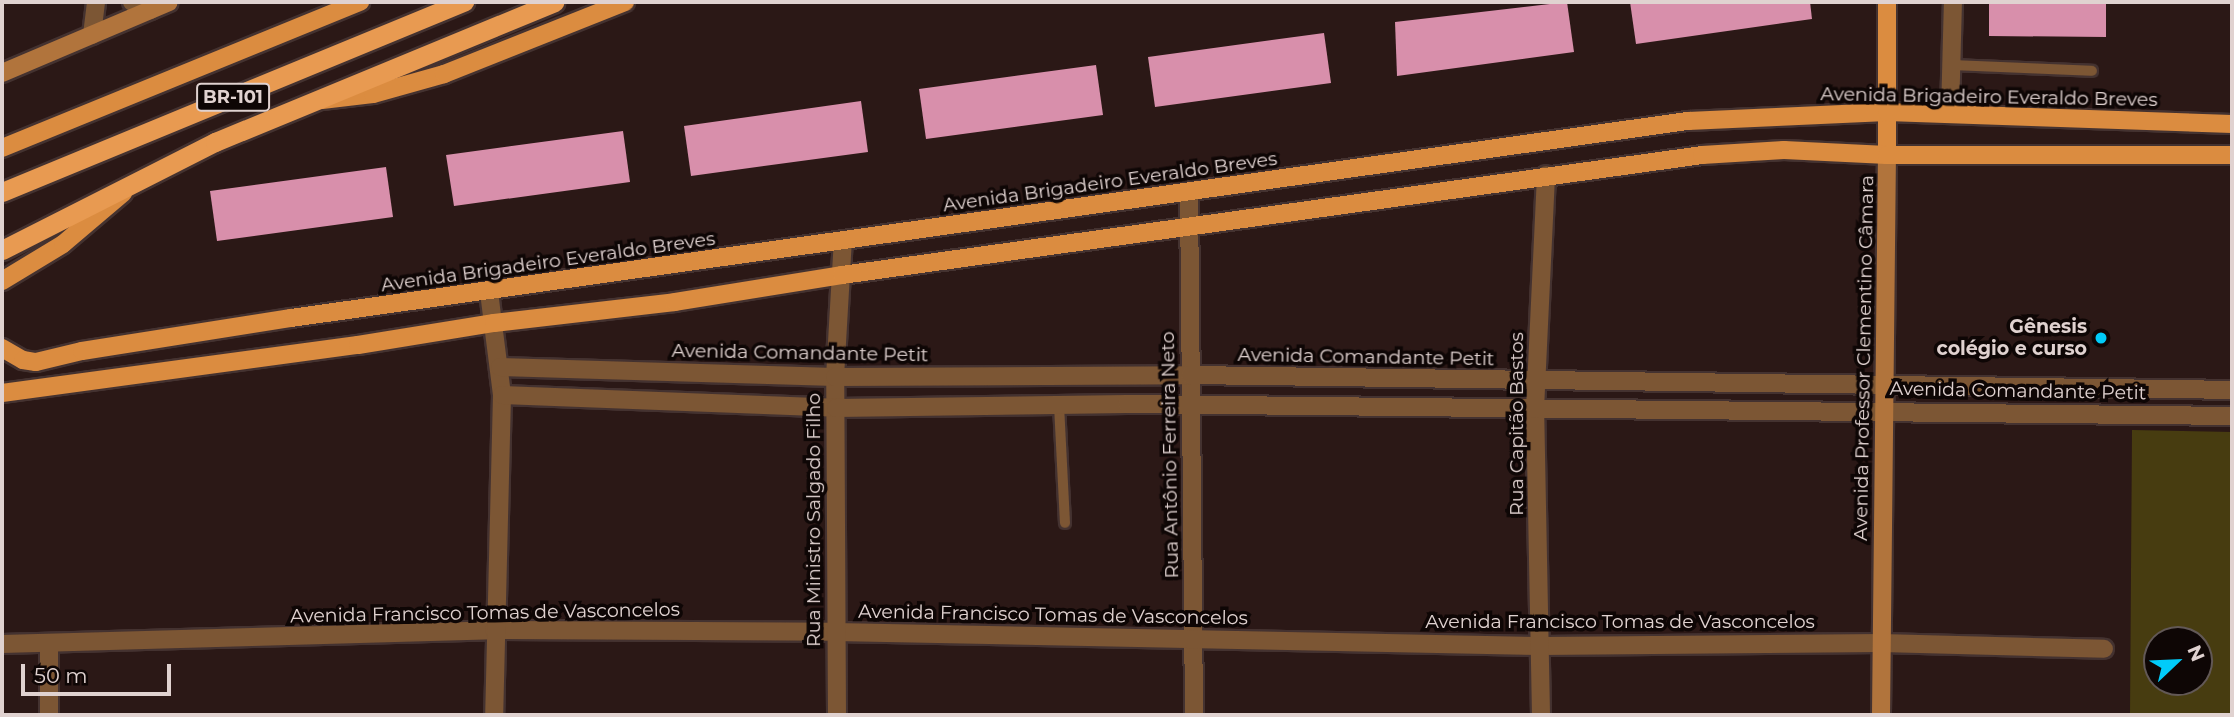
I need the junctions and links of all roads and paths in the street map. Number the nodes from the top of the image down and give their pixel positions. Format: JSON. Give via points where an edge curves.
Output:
{"nodes":[{"id":1,"x":96,"y":2,"type":"edge"},
{"id":2,"x":132,"y":2,"type":"edge"},
{"id":3,"x":169,"y":2,"type":"edge"},
{"id":4,"x":360,"y":2,"type":"edge"},
{"id":5,"x":464,"y":2,"type":"edge"},
{"id":6,"x":554,"y":2,"type":"edge"},
{"id":7,"x":625,"y":2,"type":"edge"},
{"id":8,"x":1887,"y":2,"type":"edge"},
{"id":9,"x":1953,"y":2,"type":"edge"},
{"id":10,"x":150,"y":10,"type":"junction"},
{"id":11,"x":92,"y":35,"type":"junction"},
{"id":12,"x":1951,"y":65,"type":"junction"},
{"id":13,"x":2092,"y":71,"type":"dead end"},
{"id":14,"x":2,"y":73,"type":"edge"},
{"id":15,"x":311,"y":100,"type":"junction"},
{"id":16,"x":1887,"y":112,"type":"junction"},
{"id":17,"x":1950,"y":114,"type":"junction"},
{"id":18,"x":2232,"y":124,"type":"edge"},
{"id":19,"x":2,"y":148,"type":"edge"},
{"id":20,"x":1887,"y":155,"type":"junction"},
{"id":21,"x":2232,"y":155,"type":"edge"},
{"id":22,"x":1546,"y":175,"type":"junction"},
{"id":23,"x":130,"y":187,"type":"junction"},
{"id":24,"x":2,"y":192,"type":"edge"},
{"id":25,"x":1189,"y":194,"type":"junction"},
{"id":26,"x":1188,"y":227,"type":"junction"},
{"id":27,"x":843,"y":240,"type":"junction"},
{"id":28,"x":2,"y":250,"type":"edge"},
{"id":29,"x":842,"y":275,"type":"junction"},
{"id":30,"x":2,"y":281,"type":"edge"},
{"id":31,"x":489,"y":292,"type":"junction"},
{"id":32,"x":494,"y":323,"type":"junction"},
{"id":33,"x":2,"y":348,"type":"edge"},
{"id":34,"x":500,"y":367,"type":"junction"},
{"id":35,"x":1190,"y":375,"type":"junction"},
{"id":36,"x":835,"y":377,"type":"junction"},
{"id":37,"x":1380,"y":378,"type":"junction"},
{"id":38,"x":1535,"y":381,"type":"junction"},
{"id":39,"x":1885,"y":384,"type":"junction"},
{"id":40,"x":2232,"y":390,"type":"edge"},
{"id":41,"x":2,"y":393,"type":"edge"},
{"id":42,"x":502,"y":395,"type":"junction"},
{"id":43,"x":1059,"y":405,"type":"junction"},
{"id":44,"x":1191,"y":406,"type":"junction"},
{"id":45,"x":836,"y":408,"type":"junction"},
{"id":46,"x":1380,"y":408,"type":"junction"},
{"id":47,"x":1535,"y":410,"type":"junction"},
{"id":48,"x":1885,"y":411,"type":"junction"},
{"id":49,"x":2232,"y":415,"type":"edge"},
{"id":50,"x":1065,"y":523,"type":"dead end"},
{"id":51,"x":494,"y":631,"type":"junction"},
{"id":52,"x":835,"y":632,"type":"junction"},
{"id":53,"x":1193,"y":638,"type":"junction"},
{"id":54,"x":49,"y":643,"type":"junction"},
{"id":55,"x":1881,"y":643,"type":"junction"},
{"id":56,"x":2,"y":644,"type":"edge"},
{"id":57,"x":1541,"y":646,"type":"junction"},
{"id":58,"x":2104,"y":649,"type":"dead end"},
{"id":59,"x":49,"y":715,"type":"edge"},
{"id":60,"x":494,"y":715,"type":"edge"},
{"id":61,"x":837,"y":715,"type":"edge"},
{"id":62,"x":1194,"y":715,"type":"edge"},
{"id":63,"x":1541,"y":715,"type":"edge"},
{"id":64,"x":1881,"y":715,"type":"edge"}],
"edges":[{"from":1,"to":11,"type":"street"},
{"from":2,"to":10,"type":"street"},
{"from":3,"to":10,"type":"main road"},
{"from":4,"to":19,"type":"main road"},
{"from":5,"to":24,"type":"highway","number":"BR-101"},
{"from":6,"to":15,"type":"highway","number":"BR-101"},
{"from":7,"to":15,"type":"main road","via":[[444,74],[373,94]]},
{"from":8,"to":16,"type":"main road","name":"Avenida Professor Clementino Câmara"},
{"from":9,"to":12,"type":"street"},
{"from":10,"to":11,"type":"main road"},
{"from":11,"to":14,"type":"main road"},
{"from":12,"to":13,"type":"lane"},
{"from":12,"to":17,"type":"street"},
{"from":15,"to":23,"type":"highway","number":"BR-101","via":[[215,142]]},
{"from":16,"to":17,"type":"main road","name":"Avenida Brigadeiro Everaldo Breves"},
{"from":16,"to":20,"type":"main road","name":"Avenida Professor Clementino Câmara"},
{"from":16,"to":25,"type":"main road","name":"Avenida Brigadeiro Everaldo Breves","via":[[1688,121]]},
{"from":17,"to":18,"type":"main road","name":"Avenida Brigadeiro Everaldo Breves"},
{"from":20,"to":21,"type":"main road"},
{"from":20,"to":22,"type":"main road","via":[[1784,150],[1702,155]]},
{"from":20,"to":39,"type":"main road","name":"Avenida Professor Clementino Câmara"},
{"from":22,"to":26,"type":"main road"},
{"from":22,"to":38,"type":"street","name":"Rua Capitão Bastos"},
{"from":23,"to":28,"type":"highway","number":"BR-101"},
{"from":23,"to":30,"type":"main road","via":[[64,243]]},
{"from":25,"to":26,"type":"street","name":"Rua Antônio Ferreira Neto"},
{"from":25,"to":27,"type":"main road","name":"Avenida Brigadeiro Everaldo Breves"},
{"from":26,"to":29,"type":"main road"},
{"from":26,"to":35,"type":"street","name":"Rua Antônio Ferreira Neto"},
{"from":27,"to":29,"type":"street","name":"Rua Ministro Salgado Filho"},
{"from":27,"to":31,"type":"main road","name":"Avenida Brigadeiro Everaldo Breves"},
{"from":29,"to":32,"type":"main road","via":[[675,302]]},
{"from":29,"to":36,"type":"street","name":"Rua Ministro Salgado Filho"},
{"from":31,"to":32,"type":"street"},
{"from":31,"to":33,"type":"main road","name":"Avenida Brigadeiro Everaldo Breves","via":[[291,318],[36,362]]},
{"from":32,"to":34,"type":"street"},
{"from":32,"to":41,"type":"main road"},
{"from":34,"to":36,"type":"street","name":"Avenida Comandante Petit"},
{"from":34,"to":42,"type":"street"},
{"from":35,"to":36,"type":"street","name":"Avenida Comandante Petit"},
{"from":35,"to":37,"type":"street","name":"Avenida Comandante Petit"},
{"from":35,"to":44,"type":"street","name":"Rua Antônio Ferreira Neto"},
{"from":36,"to":45,"type":"street","name":"Rua Ministro Salgado Filho"},
{"from":37,"to":38,"type":"street","name":"Avenida Comandante Petit"},
{"from":37,"to":46,"type":"street"},
{"from":38,"to":39,"type":"street","name":"Avenida Comandante Petit"},
{"from":38,"to":47,"type":"street","name":"Rua Capitão Bastos"},
{"from":39,"to":40,"type":"street","name":"Avenida Comandante Petit"},
{"from":39,"to":48,"type":"main road","name":"Avenida Professor Clementino Câmara"},
{"from":42,"to":45,"type":"street","name":"Avenida Comandante Petit"},
{"from":42,"to":51,"type":"street"},
{"from":43,"to":44,"type":"street","name":"Avenida Comandante Petit"},
{"from":43,"to":45,"type":"street","name":"Avenida Comandante Petit"},
{"from":43,"to":50,"type":"lane"},
{"from":44,"to":46,"type":"street","name":"Avenida Comandante Petit"},
{"from":44,"to":53,"type":"street","name":"Rua Antônio Ferreira Neto"},
{"from":45,"to":52,"type":"street","name":"Rua Ministro Salgado Filho"},
{"from":46,"to":47,"type":"street","name":"Avenida Comandante Petit"},
{"from":47,"to":48,"type":"street","name":"Avenida Comandante Petit"},
{"from":47,"to":57,"type":"street","name":"Rua Capitão Bastos"},
{"from":48,"to":49,"type":"street","name":"Avenida Comandante Petit"},
{"from":48,"to":55,"type":"main road","name":"Avenida Professor Clementino Câmara"},
{"from":51,"to":52,"type":"street","name":"Avenida Francisco Tomas de Vasconcelos"},
{"from":51,"to":54,"type":"street","name":"Avenida Francisco Tomas de Vasconcelos"},
{"from":51,"to":60,"type":"street"},
{"from":52,"to":53,"type":"street","name":"Avenida Francisco Tomas de Vasconcelos"},
{"from":52,"to":61,"type":"street","name":"Rua Ministro Salgado Filho"},
{"from":53,"to":57,"type":"street","name":"Avenida Francisco Tomas de Vasconcelos"},
{"from":53,"to":62,"type":"street","name":"Rua Antônio Ferreira Neto"},
{"from":54,"to":56,"type":"street","name":"Avenida Francisco Tomas de Vasconcelos"},
{"from":54,"to":59,"type":"street"},
{"from":55,"to":57,"type":"street","name":"Avenida Francisco Tomas de Vasconcelos"},
{"from":55,"to":58,"type":"street","name":"Avenida Francisco Tomas de Vasconcelos"},
{"from":55,"to":64,"type":"main road","name":"Avenida Professor Clementino Câmara"},
{"from":57,"to":63,"type":"street","name":"Rua Capitão Bastos"}]}
